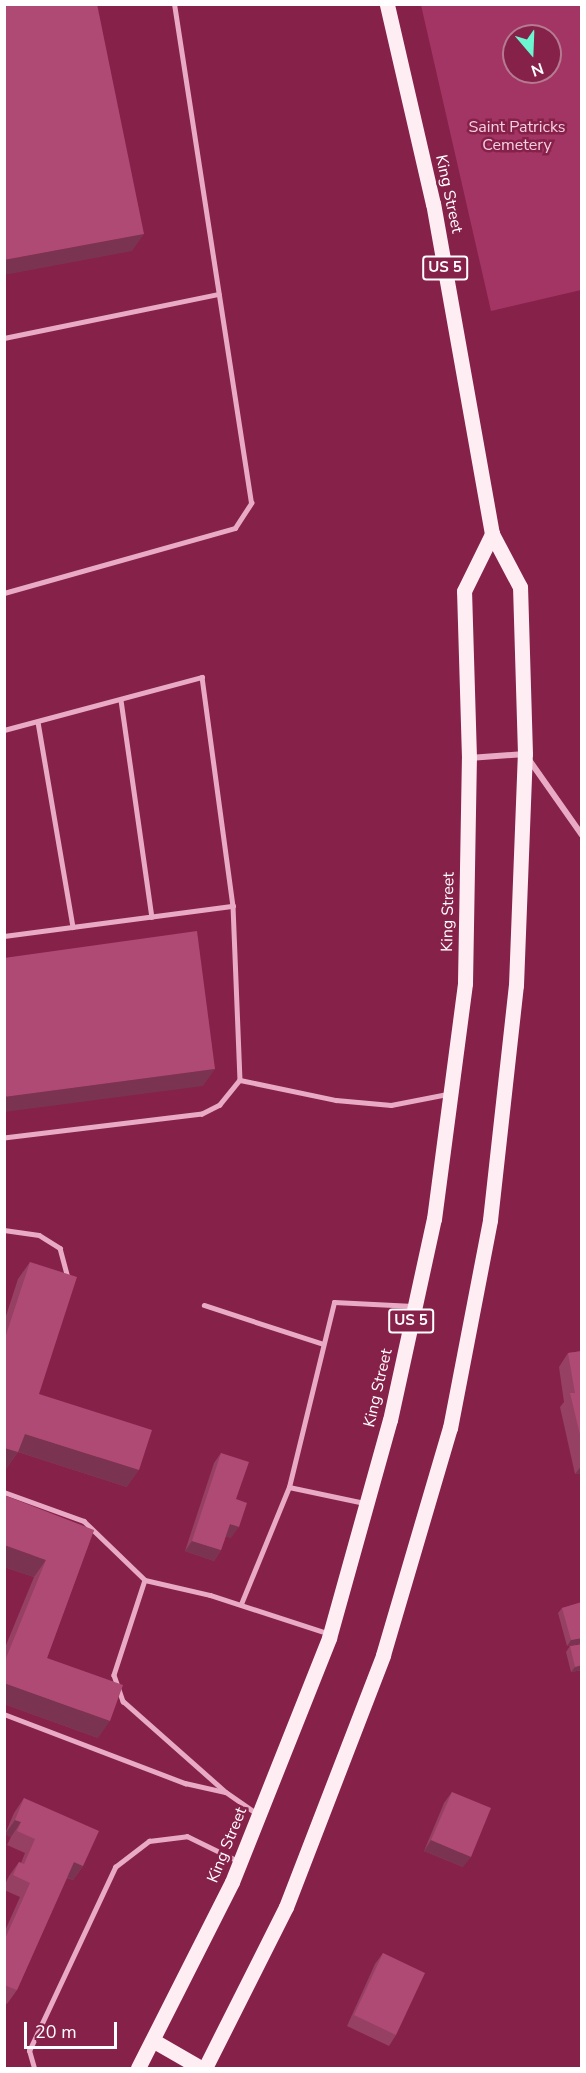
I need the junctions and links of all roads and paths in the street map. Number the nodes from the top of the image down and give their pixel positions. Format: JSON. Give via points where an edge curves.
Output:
{"nodes":[{"id":1,"x":174,"y":4,"type":"edge"},
{"id":2,"x":387,"y":4,"type":"edge"},
{"id":3,"x":219,"y":294,"type":"junction"},
{"id":4,"x":4,"y":338,"type":"edge"},
{"id":5,"x":492,"y":534,"type":"junction"},
{"id":6,"x":4,"y":593,"type":"edge"},
{"id":7,"x":121,"y":700,"type":"junction"},
{"id":8,"x":38,"y":722,"type":"junction"},
{"id":9,"x":4,"y":730,"type":"edge"},
{"id":10,"x":525,"y":754,"type":"junction"},
{"id":11,"x":469,"y":758,"type":"junction"},
{"id":12,"x":582,"y":835,"type":"edge"},
{"id":13,"x":233,"y":906,"type":"junction"},
{"id":14,"x":152,"y":916,"type":"junction"},
{"id":15,"x":73,"y":927,"type":"junction"},
{"id":16,"x":4,"y":936,"type":"edge"},
{"id":17,"x":240,"y":1080,"type":"junction"},
{"id":18,"x":450,"y":1094,"type":"junction"},
{"id":19,"x":4,"y":1138,"type":"edge"},
{"id":20,"x":4,"y":1230,"type":"edge"},
{"id":21,"x":70,"y":1288,"type":"edge"},
{"id":22,"x":204,"y":1305,"type":"dead end"},
{"id":23,"x":414,"y":1306,"type":"junction"},
{"id":24,"x":323,"y":1344,"type":"junction"},
{"id":25,"x":289,"y":1487,"type":"junction"},
{"id":26,"x":4,"y":1492,"type":"edge"},
{"id":27,"x":366,"y":1503,"type":"junction"},
{"id":28,"x":145,"y":1580,"type":"junction"},
{"id":29,"x":241,"y":1604,"type":"junction"},
{"id":30,"x":330,"y":1634,"type":"junction"},
{"id":31,"x":4,"y":1714,"type":"edge"},
{"id":32,"x":226,"y":1792,"type":"junction"},
{"id":33,"x":259,"y":1815,"type":"junction"},
{"id":34,"x":240,"y":1862,"type":"junction"},
{"id":35,"x":154,"y":2041,"type":"junction"},
{"id":36,"x":34,"y":2068,"type":"edge"},
{"id":37,"x":138,"y":2068,"type":"edge"},
{"id":38,"x":203,"y":2068,"type":"edge"}],
"edges":[{"from":1,"to":3,"type":"lane"},
{"from":2,"to":5,"type":"main road","name":"King Street","number":"US 5","via":[[434,204]]},
{"from":3,"to":4,"type":"lane"},
{"from":3,"to":6,"type":"lane","via":[[251,503],[235,528]]},
{"from":5,"to":10,"type":"main road","name":"King Street","number":"US 5","via":[[520,587]]},
{"from":5,"to":11,"type":"main road","name":"King Street","number":"US 5","via":[[464,591]]},
{"from":7,"to":8,"type":"lane"},
{"from":7,"to":13,"type":"lane","via":[[202,677]]},
{"from":7,"to":14,"type":"lane"},
{"from":8,"to":9,"type":"lane"},
{"from":8,"to":15,"type":"lane"},
{"from":10,"to":11,"type":"street"},
{"from":10,"to":12,"type":"street"},
{"from":10,"to":38,"type":"main road","name":"King Street","number":"US 5","via":[[516,985],[492,1209],[450,1428],[383,1655],[286,1907]]},
{"from":11,"to":18,"type":"main road","name":"King Street","number":"US 5","via":[[465,983]]},
{"from":13,"to":14,"type":"lane"},
{"from":13,"to":17,"type":"lane"},
{"from":14,"to":15,"type":"lane"},
{"from":15,"to":16,"type":"lane"},
{"from":17,"to":18,"type":"lane","via":[[336,1100],[391,1105]]},
{"from":17,"to":19,"type":"lane","via":[[220,1105],[202,1114]]},
{"from":18,"to":23,"type":"main road","name":"King Street","number":"US 5","via":[[434,1219]]},
{"from":20,"to":21,"type":"lane","via":[[39,1235],[60,1248]]},
{"from":22,"to":24,"type":"lane"},
{"from":23,"to":24,"type":"lane","via":[[333,1302]]},
{"from":23,"to":27,"type":"main road","name":"King Street","number":"US 5","via":[[390,1420]]},
{"from":24,"to":25,"type":"lane"},
{"from":25,"to":27,"type":"lane"},
{"from":25,"to":29,"type":"lane"},
{"from":26,"to":28,"type":"lane","via":[[84,1521]]},
{"from":27,"to":30,"type":"main road","name":"King Street","number":"US 5"},
{"from":28,"to":29,"type":"lane"},
{"from":28,"to":32,"type":"lane","via":[[114,1676],[123,1701]]},
{"from":29,"to":30,"type":"lane"},
{"from":30,"to":33,"type":"main road","name":"King Street","number":"US 5"},
{"from":31,"to":32,"type":"lane","via":[[185,1784]]},
{"from":32,"to":33,"type":"lane"},
{"from":33,"to":34,"type":"main road","name":"King Street","number":"US 5"},
{"from":34,"to":35,"type":"main road","name":"King Street","number":"US 5"},
{"from":34,"to":36,"type":"lane","via":[[187,1836],[148,1841],[116,1867],[28,2051]]},
{"from":35,"to":37,"type":"main road","name":"King Street","number":"US 5"},
{"from":35,"to":38,"type":"main road"}]}
